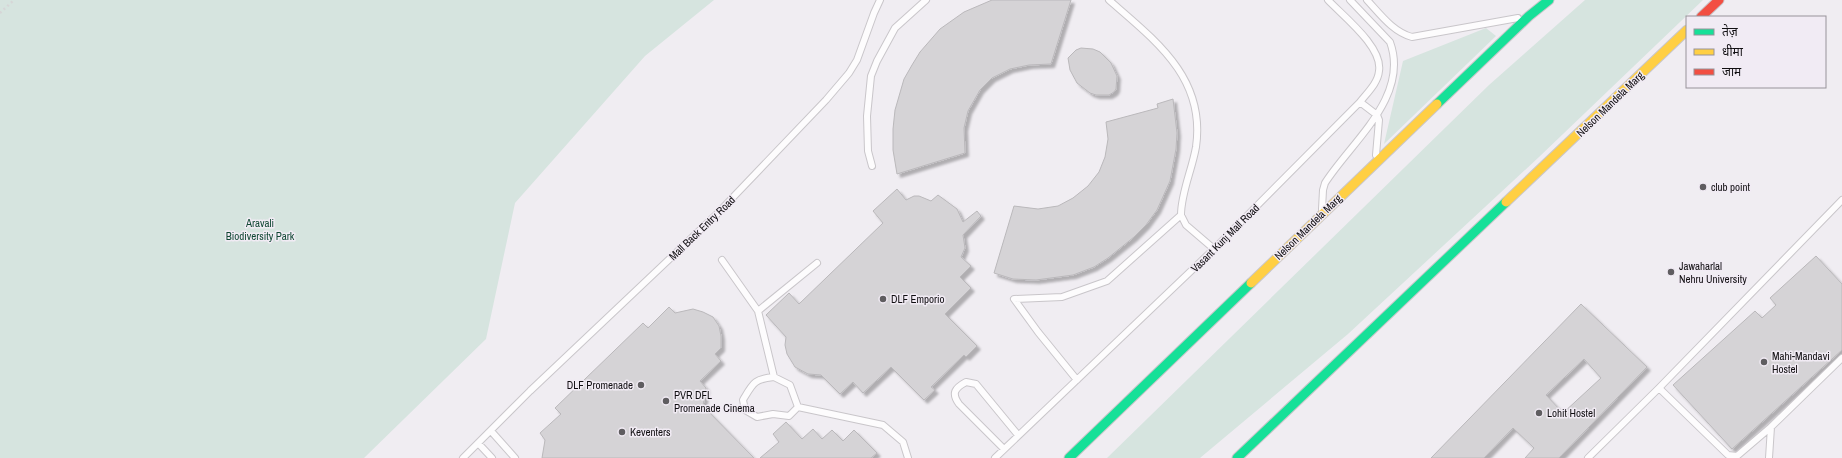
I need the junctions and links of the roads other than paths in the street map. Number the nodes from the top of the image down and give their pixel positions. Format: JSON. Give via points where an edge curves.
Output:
{"nodes":[{"id":1,"x":880,"y":0,"type":"edge"},
{"id":2,"x":926,"y":0,"type":"edge"},
{"id":3,"x":1109,"y":0,"type":"edge"},
{"id":4,"x":1328,"y":0,"type":"edge"},
{"id":5,"x":1350,"y":0,"type":"edge"},
{"id":6,"x":1367,"y":0,"type":"edge"},
{"id":7,"x":1549,"y":0,"type":"edge"},
{"id":8,"x":1719,"y":0,"type":"edge"},
{"id":9,"x":1529,"y":16,"type":"junction"},
{"id":10,"x":1702,"y":16,"type":"edge"},
{"id":11,"x":1686,"y":31,"type":"edge"},
{"id":12,"x":1360,"y":102,"type":"junction"},
{"id":13,"x":1377,"y":115,"type":"junction"},
{"id":14,"x":1375,"y":162,"type":"junction"},
{"id":15,"x":872,"y":166,"type":"dead end"},
{"id":16,"x":1842,"y":200,"type":"edge"},
{"id":17,"x":1322,"y":214,"type":"junction"},
{"id":18,"x":1180,"y":216,"type":"junction"},
{"id":19,"x":1214,"y":249,"type":"junction"},
{"id":20,"x":722,"y":260,"type":"dead end"},
{"id":21,"x":817,"y":262,"type":"dead end"},
{"id":22,"x":758,"y":311,"type":"junction"},
{"id":23,"x":1842,"y":358,"type":"edge"},
{"id":24,"x":774,"y":377,"type":"junction"},
{"id":25,"x":1078,"y":380,"type":"junction"},
{"id":26,"x":1659,"y":388,"type":"junction"},
{"id":27,"x":798,"y":407,"type":"junction"},
{"id":28,"x":1771,"y":427,"type":"junction"},
{"id":29,"x":491,"y":431,"type":"junction"},
{"id":30,"x":1018,"y":435,"type":"junction"},
{"id":31,"x":478,"y":443,"type":"junction"},
{"id":32,"x":1004,"y":449,"type":"junction"},
{"id":33,"x":463,"y":458,"type":"edge"},
{"id":34,"x":492,"y":458,"type":"edge"},
{"id":35,"x":515,"y":458,"type":"edge"},
{"id":36,"x":908,"y":458,"type":"edge"},
{"id":37,"x":994,"y":458,"type":"edge"},
{"id":38,"x":1069,"y":458,"type":"edge"},
{"id":39,"x":1237,"y":458,"type":"edge"},
{"id":40,"x":1588,"y":458,"type":"edge"},
{"id":41,"x":1770,"y":458,"type":"edge"}],
"edges":[{"from":1,"to":29,"type":"lane","name":"Mall Back Entry Road","via":[[857,60],[826,100],[717,214]]},
{"from":2,"to":15,"type":"lane","via":[[895,28],[871,76],[867,116],[868,151]]},
{"from":3,"to":18,"type":"lane","via":[[1163,50],[1179,70],[1193,97],[1197,111],[1197,141]]},
{"from":4,"to":12,"type":"lane","name":"Vasant Kunj Mall Road","via":[[1376,52],[1379,70],[1372,87]]},
{"from":5,"to":13,"type":"lane","via":[[1390,42],[1393,51],[1393,75],[1388,93]]},
{"from":6,"to":9,"type":"lane","via":[[1401,33],[1412,37]]},
{"from":7,"to":9,"type":"main road","name":"Nelson Mandela Marg"},
{"from":8,"to":10,"type":"main road"},
{"from":9,"to":14,"type":"main road","name":"Nelson Mandela Marg"},
{"from":11,"to":39,"type":"main road","name":"Nelson Mandela Marg"},
{"from":12,"to":13,"type":"lane"},
{"from":12,"to":19,"type":"lane","name":"Vasant Kunj Mall Road"},
{"from":13,"to":14,"type":"lane","via":[[1380,126]]},
{"from":13,"to":17,"type":"lane","via":[[1325,183]]},
{"from":14,"to":17,"type":"main road","name":"Nelson Mandela Marg"},
{"from":16,"to":26,"type":"lane"},
{"from":17,"to":38,"type":"main road","name":"Nelson Mandela Marg"},
{"from":18,"to":19,"type":"lane","via":[[1186,225]]},
{"from":18,"to":25,"type":"lane","via":[[1107,281],[1062,297],[1014,299]]},
{"from":19,"to":25,"type":"lane","name":"Vasant Kunj Mall Road"},
{"from":20,"to":22,"type":"lane"},
{"from":21,"to":22,"type":"lane"},
{"from":22,"to":24,"type":"lane"},
{"from":23,"to":28,"type":"lane"},
{"from":24,"to":27,"type":"lane","via":[[790,385]]},
{"from":24,"to":27,"type":"lane","via":[[760,379],[751,387],[744,400],[745,410],[757,417],[773,414],[790,416]]},
{"from":25,"to":30,"type":"lane","name":"Vasant Kunj Mall Road"},
{"from":26,"to":28,"type":"lane","via":[[1732,457],[1741,454]]},
{"from":26,"to":40,"type":"lane"},
{"from":27,"to":36,"type":"lane","via":[[883,425],[903,442]]},
{"from":28,"to":41,"type":"lane"},
{"from":29,"to":31,"type":"lane","name":"Mall Back Entry Road"},
{"from":29,"to":35,"type":"lane"},
{"from":30,"to":32,"type":"lane","name":"Vasant Kunj Mall Road"},
{"from":30,"to":32,"type":"lane","via":[[976,384],[966,382],[956,388],[954,393],[959,404]]},
{"from":31,"to":33,"type":"lane","name":"Mall Back Entry Road"},
{"from":31,"to":34,"type":"lane"},
{"from":32,"to":37,"type":"lane","name":"Vasant Kunj Mall Road"}]}
